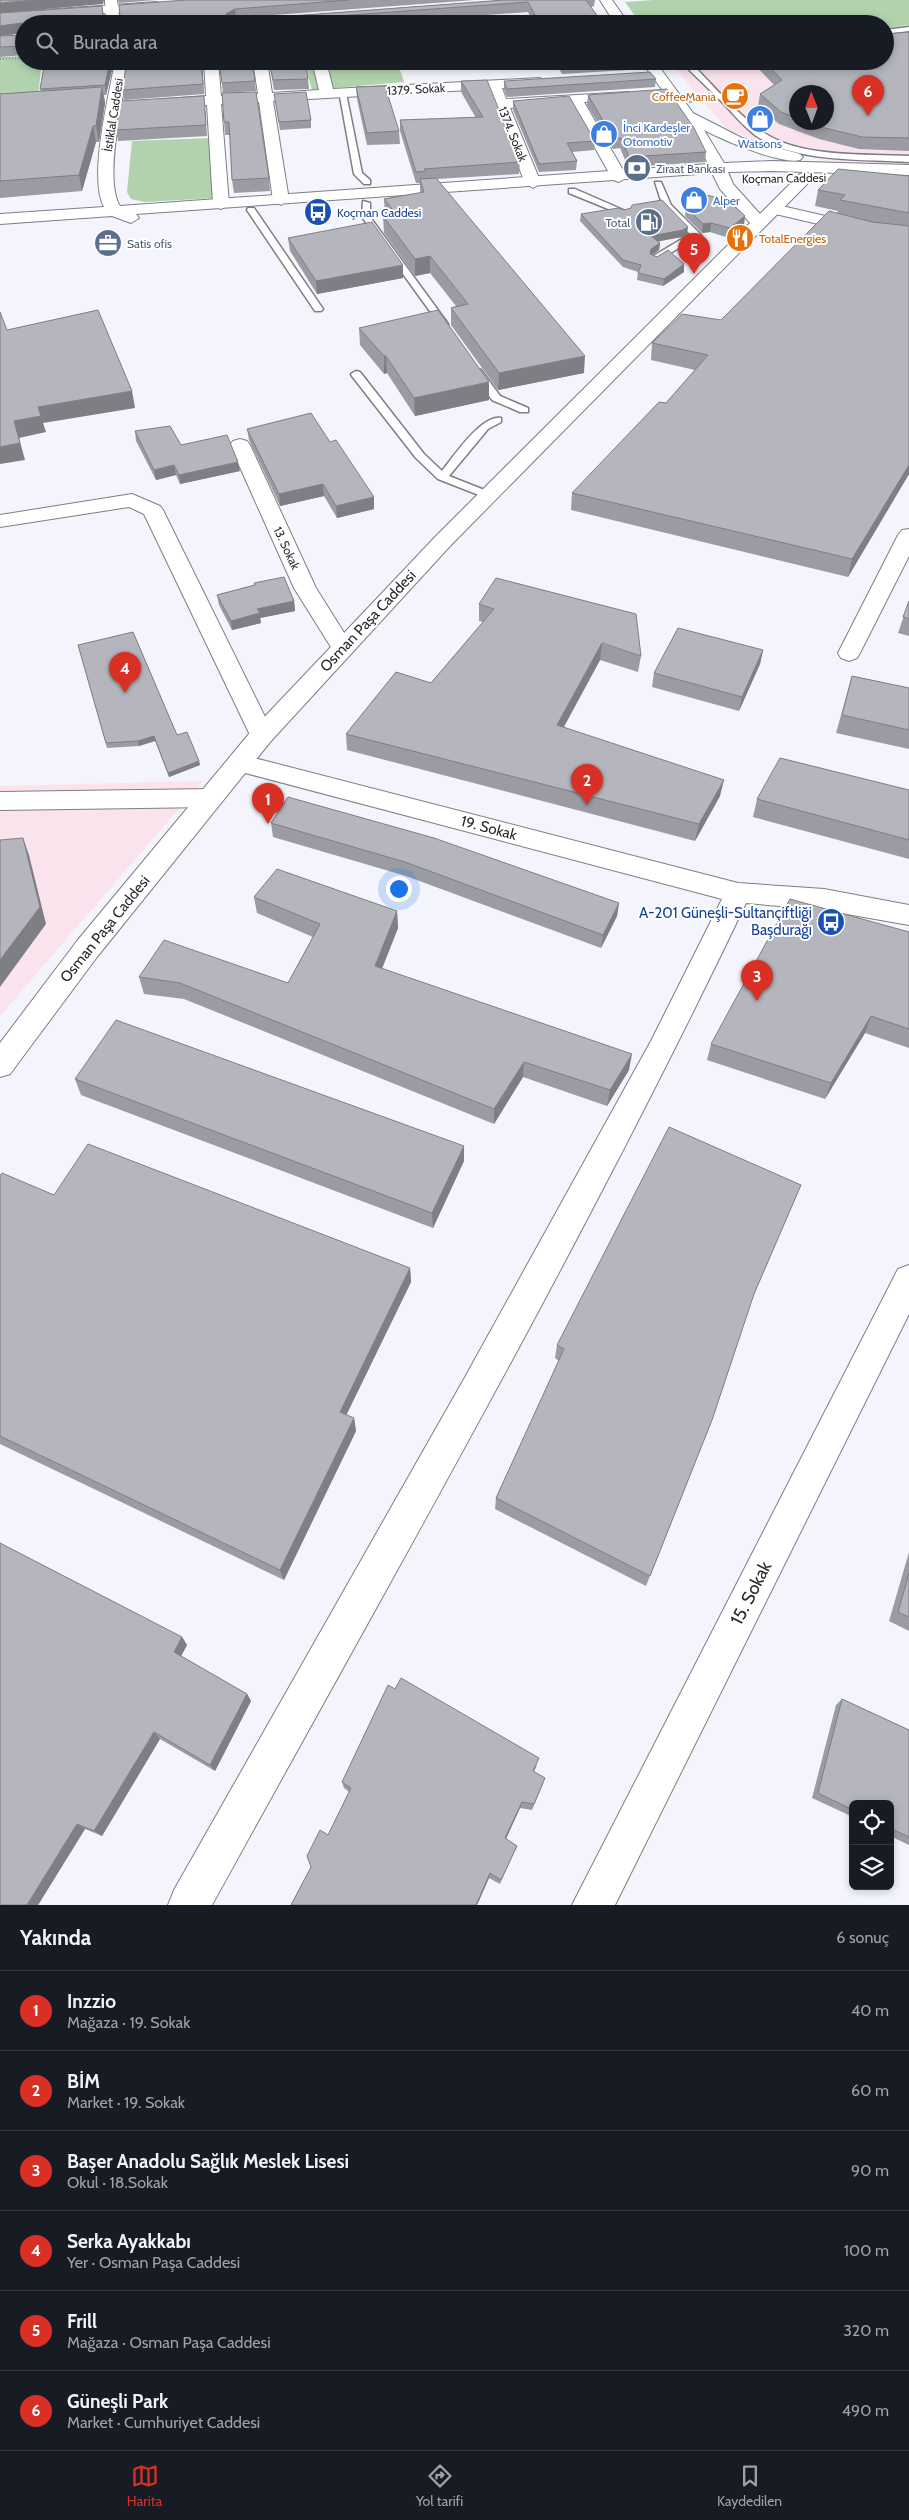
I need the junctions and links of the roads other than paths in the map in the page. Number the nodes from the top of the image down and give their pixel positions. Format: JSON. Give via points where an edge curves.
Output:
{"nodes":[{"id":1,"x":606,"y":0,"type":"edge"},
{"id":2,"x":110,"y":5,"type":"edge"},
{"id":3,"x":169,"y":5,"type":"edge"},
{"id":4,"x":15,"y":15,"type":"edge"},
{"id":5,"x":18,"y":15,"type":"edge"},
{"id":6,"x":616,"y":15,"type":"edge"},
{"id":7,"x":0,"y":17,"type":"edge"},
{"id":8,"x":909,"y":29,"type":"edge"},
{"id":9,"x":894,"y":31,"type":"edge"},
{"id":10,"x":120,"y":70,"type":"edge"},
{"id":11,"x":211,"y":70,"type":"edge"},
{"id":12,"x":261,"y":70,"type":"edge"},
{"id":13,"x":321,"y":70,"type":"edge"},
{"id":14,"x":645,"y":70,"type":"edge"},
{"id":15,"x":654,"y":70,"type":"edge"},
{"id":16,"x":693,"y":70,"type":"edge"},
{"id":17,"x":637,"y":75,"type":"edge"},
{"id":18,"x":551,"y":81,"type":"edge"},
{"id":19,"x":494,"y":85,"type":"junction"},
{"id":20,"x":342,"y":93,"type":"junction"},
{"id":21,"x":327,"y":94,"type":"junction"},
{"id":22,"x":674,"y":96,"type":"junction"},
{"id":23,"x":720,"y":96,"type":"junction"},
{"id":24,"x":265,"y":97,"type":"junction"},
{"id":25,"x":575,"y":99,"type":"junction"},
{"id":26,"x":212,"y":100,"type":"junction"},
{"id":27,"x":112,"y":101,"type":"junction"},
{"id":28,"x":154,"y":104,"type":"edge"},
{"id":29,"x":501,"y":104,"type":"junction"},
{"id":30,"x":134,"y":105,"type":"edge"},
{"id":31,"x":687,"y":115,"type":"junction"},
{"id":32,"x":737,"y":141,"type":"junction"},
{"id":33,"x":909,"y":159,"type":"edge"},
{"id":34,"x":105,"y":168,"type":"junction"},
{"id":35,"x":844,"y":168,"type":"junction"},
{"id":36,"x":909,"y":170,"type":"edge"},
{"id":37,"x":724,"y":172,"type":"junction"},
{"id":38,"x":619,"y":177,"type":"junction"},
{"id":39,"x":806,"y":177,"type":"junction"},
{"id":40,"x":909,"y":180,"type":"edge"},
{"id":41,"x":367,"y":182,"type":"dead end"},
{"id":42,"x":534,"y":183,"type":"junction"},
{"id":43,"x":658,"y":184,"type":"junction"},
{"id":44,"x":572,"y":191,"type":"junction"},
{"id":45,"x":281,"y":200,"type":"junction"},
{"id":46,"x":366,"y":203,"type":"junction"},
{"id":47,"x":221,"y":204,"type":"junction"},
{"id":48,"x":251,"y":210,"type":"junction"},
{"id":49,"x":116,"y":211,"type":"junction"},
{"id":50,"x":626,"y":213,"type":"edge"},
{"id":51,"x":76,"y":214,"type":"junction"},
{"id":52,"x":766,"y":216,"type":"junction"},
{"id":53,"x":149,"y":218,"type":"junction"},
{"id":54,"x":0,"y":220,"type":"edge"},
{"id":55,"x":0,"y":228,"type":"edge"},
{"id":56,"x":909,"y":237,"type":"edge"},
{"id":57,"x":655,"y":259,"type":"edge"},
{"id":58,"x":318,"y":309,"type":"dead end"},
{"id":59,"x":451,"y":335,"type":"edge"},
{"id":60,"x":474,"y":366,"type":"edge"},
{"id":61,"x":356,"y":374,"type":"dead end"},
{"id":62,"x":524,"y":410,"type":"dead end"},
{"id":63,"x":497,"y":420,"type":"dead end"},
{"id":64,"x":240,"y":445,"type":"dead end"},
{"id":65,"x":442,"y":477,"type":"junction"},
{"id":66,"x":488,"y":495,"type":"junction"},
{"id":67,"x":0,"y":522,"type":"edge"},
{"id":68,"x":909,"y":535,"type":"edge"},
{"id":69,"x":342,"y":647,"type":"junction"},
{"id":70,"x":849,"y":653,"type":"dead end"},
{"id":71,"x":262,"y":735,"type":"junction"},
{"id":72,"x":239,"y":763,"type":"junction"},
{"id":73,"x":210,"y":798,"type":"junction"},
{"id":74,"x":0,"y":800,"type":"edge"},
{"id":75,"x":738,"y":893,"type":"junction"},
{"id":76,"x":909,"y":915,"type":"edge"},
{"id":77,"x":0,"y":1065,"type":"edge"},
{"id":78,"x":909,"y":1280,"type":"edge"},
{"id":79,"x":189,"y":1905,"type":"edge"},
{"id":80,"x":593,"y":1905,"type":"edge"}],
"edges":[{"from":1,"to":6,"type":"street"},
{"from":2,"to":3,"type":"street"},
{"from":2,"to":5,"type":"street"},
{"from":4,"to":7,"type":"street"},
{"from":8,"to":9,"type":"lane"},
{"from":10,"to":27,"type":"street","name":"İstiklal Caddesi"},
{"from":11,"to":26,"type":"street"},
{"from":12,"to":24,"type":"street"},
{"from":13,"to":21,"type":"street"},
{"from":14,"to":17,"type":"street"},
{"from":15,"to":22,"type":"street"},
{"from":16,"to":23,"type":"lane"},
{"from":18,"to":19,"type":"street","name":"1379. Sokak"},
{"from":19,"to":20,"type":"street","name":"1379. Sokak"},
{"from":19,"to":29,"type":"street","name":"1374. Sokak"},
{"from":20,"to":21,"type":"street","name":"1379. Sokak"},
{"from":20,"to":41,"type":"lane","via":[[358,174]]},
{"from":21,"to":24,"type":"street","name":"1379. Sokak"},
{"from":22,"to":23,"type":"lane"},
{"from":22,"to":25,"type":"street","via":[[648,94]]},
{"from":22,"to":31,"type":"street"},
{"from":23,"to":33,"type":"lane","via":[[758,133],[783,145],[818,154]]},
{"from":24,"to":26,"type":"street","name":"1379. Sokak"},
{"from":24,"to":45,"type":"street"},
{"from":25,"to":29,"type":"street"},
{"from":25,"to":38,"type":"street"},
{"from":26,"to":28,"type":"street","name":"1379. Sokak"},
{"from":26,"to":47,"type":"street"},
{"from":27,"to":30,"type":"street"},
{"from":27,"to":34,"type":"street","name":"İstiklal Caddesi"},
{"from":29,"to":42,"type":"street","name":"1374. Sokak"},
{"from":31,"to":32,"type":"street"},
{"from":31,"to":37,"type":"street"},
{"from":32,"to":35,"type":"street"},
{"from":32,"to":37,"type":"street","via":[[742,151]]},
{"from":34,"to":49,"type":"street","via":[[106,190]]},
{"from":34,"to":51,"type":"street","via":[[94,205]]},
{"from":35,"to":36,"type":"street"},
{"from":35,"to":37,"type":"street","via":[[771,166]]},
{"from":37,"to":38,"type":"street","name":"Koçman Caddesi"},
{"from":37,"to":39,"type":"street","name":"Koçman Caddesi"},
{"from":37,"to":43,"type":"street","name":"Koçman Caddesi"},
{"from":37,"to":52,"type":"street"},
{"from":38,"to":42,"type":"street","name":"Koçman Caddesi"},
{"from":39,"to":40,"type":"street","name":"Koçman Caddesi"},
{"from":39,"to":52,"type":"street","name":"Osman Paşa Caddesi"},
{"from":42,"to":45,"type":"street","name":"Koçman Caddesi"},
{"from":43,"to":44,"type":"street","name":"Koçman Caddesi"},
{"from":43,"to":57,"type":"lane","via":[[668,207],[696,234]]},
{"from":44,"to":46,"type":"street","name":"Koçman Caddesi"},
{"from":44,"to":50,"type":"lane"},
{"from":45,"to":47,"type":"street","name":"Koçman Caddesi"},
{"from":46,"to":48,"type":"street","name":"Koçman Caddesi"},
{"from":46,"to":59,"type":"lane","via":[[366,217]]},
{"from":47,"to":49,"type":"street","name":"Koçman Caddesi"},
{"from":48,"to":53,"type":"street","name":"Koçman Caddesi"},
{"from":48,"to":58,"type":"lane"},
{"from":49,"to":51,"type":"street","name":"Koçman Caddesi"},
{"from":49,"to":53,"type":"street","via":[[126,217]]},
{"from":51,"to":54,"type":"street","name":"Koçman Caddesi"},
{"from":52,"to":56,"type":"street"},
{"from":52,"to":66,"type":"street","name":"Osman Paşa Caddesi"},
{"from":53,"to":55,"type":"street","name":"Koçman Caddesi"},
{"from":60,"to":62,"type":"lane","via":[[496,398]]},
{"from":61,"to":65,"type":"lane","via":[[420,456]]},
{"from":63,"to":65,"type":"lane","via":[[484,427]]},
{"from":64,"to":69,"type":"street","name":"13. Sokak","via":[[305,588]]},
{"from":65,"to":66,"type":"lane"},
{"from":66,"to":69,"type":"street","name":"Osman Paşa Caddesi"},
{"from":67,"to":71,"type":"street","via":[[132,500],[153,510]]},
{"from":68,"to":70,"type":"street"},
{"from":69,"to":71,"type":"street","name":"Osman Paşa Caddesi"},
{"from":71,"to":72,"type":"street","name":"Osman Paşa Caddesi"},
{"from":72,"to":73,"type":"street","name":"Osman Paşa Caddesi"},
{"from":72,"to":75,"type":"street","name":"19. Sokak"},
{"from":73,"to":74,"type":"street"},
{"from":73,"to":77,"type":"street","name":"Osman Paşa Caddesi","via":[[87,949]]},
{"from":75,"to":76,"type":"street","name":"19. Sokak","via":[[794,895]]},
{"from":75,"to":79,"type":"street","via":[[662,1049]]},
{"from":78,"to":80,"type":"street","name":"15. Sokak"}]}
